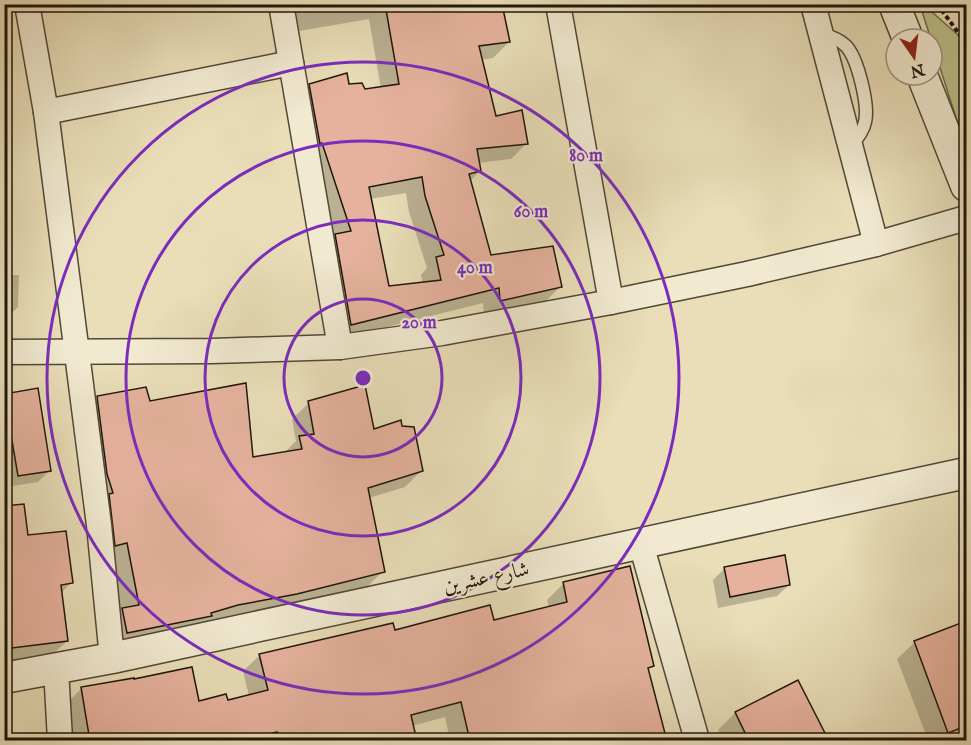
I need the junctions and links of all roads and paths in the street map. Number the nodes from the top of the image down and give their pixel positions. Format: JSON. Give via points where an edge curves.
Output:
{"nodes":[{"id":1,"x":27,"y":4,"type":"edge"},
{"id":2,"x":281,"y":4,"type":"edge"},
{"id":3,"x":558,"y":4,"type":"edge"},
{"id":4,"x":813,"y":4,"type":"edge"},
{"id":5,"x":894,"y":4,"type":"edge"},
{"id":6,"x":937,"y":4,"type":"edge"},
{"id":7,"x":903,"y":27,"type":"edge"},
{"id":8,"x":966,"y":43,"type":"edge"},
{"id":9,"x":291,"y":63,"type":"junction"},
{"id":10,"x":927,"y":87,"type":"edge"},
{"id":11,"x":46,"y":112,"type":"junction"},
{"id":12,"x":966,"y":186,"type":"edge"},
{"id":13,"x":966,"y":218,"type":"edge"},
{"id":14,"x":876,"y":244,"type":"junction"},
{"id":15,"x":611,"y":302,"type":"junction"},
{"id":16,"x":340,"y":347,"type":"junction"},
{"id":17,"x":76,"y":351,"type":"junction"},
{"id":18,"x":4,"y":352,"type":"edge"},
{"id":19,"x":966,"y":473,"type":"edge"},
{"id":20,"x":641,"y":544,"type":"junction"},
{"id":21,"x":112,"y":658,"type":"junction"},
{"id":22,"x":56,"y":669,"type":"junction"},
{"id":23,"x":4,"y":678,"type":"edge"},
{"id":24,"x":60,"y":741,"type":"edge"},
{"id":25,"x":697,"y":741,"type":"edge"}],
"edges":[{"from":1,"to":11,"type":"street"},
{"from":2,"to":9,"type":"street"},
{"from":3,"to":15,"type":"street"},
{"from":4,"to":14,"type":"street"},
{"from":5,"to":7,"type":"street"},
{"from":6,"to":8,"type":"path"},
{"from":9,"to":11,"type":"street"},
{"from":9,"to":16,"type":"street"},
{"from":10,"to":12,"type":"street"},
{"from":11,"to":17,"type":"street"},
{"from":13,"to":14,"type":"street"},
{"from":14,"to":15,"type":"street"},
{"from":15,"to":16,"type":"street"},
{"from":16,"to":17,"type":"street"},
{"from":17,"to":18,"type":"street"},
{"from":17,"to":21,"type":"street"},
{"from":19,"to":20,"type":"street","name":"شارع عشرين"},
{"from":20,"to":21,"type":"street","name":"شارع عشرين"},
{"from":20,"to":25,"type":"street"},
{"from":21,"to":22,"type":"street","name":"شارع عشرين"},
{"from":22,"to":23,"type":"street","name":"شارع عشرين"},
{"from":22,"to":24,"type":"street"}]}
